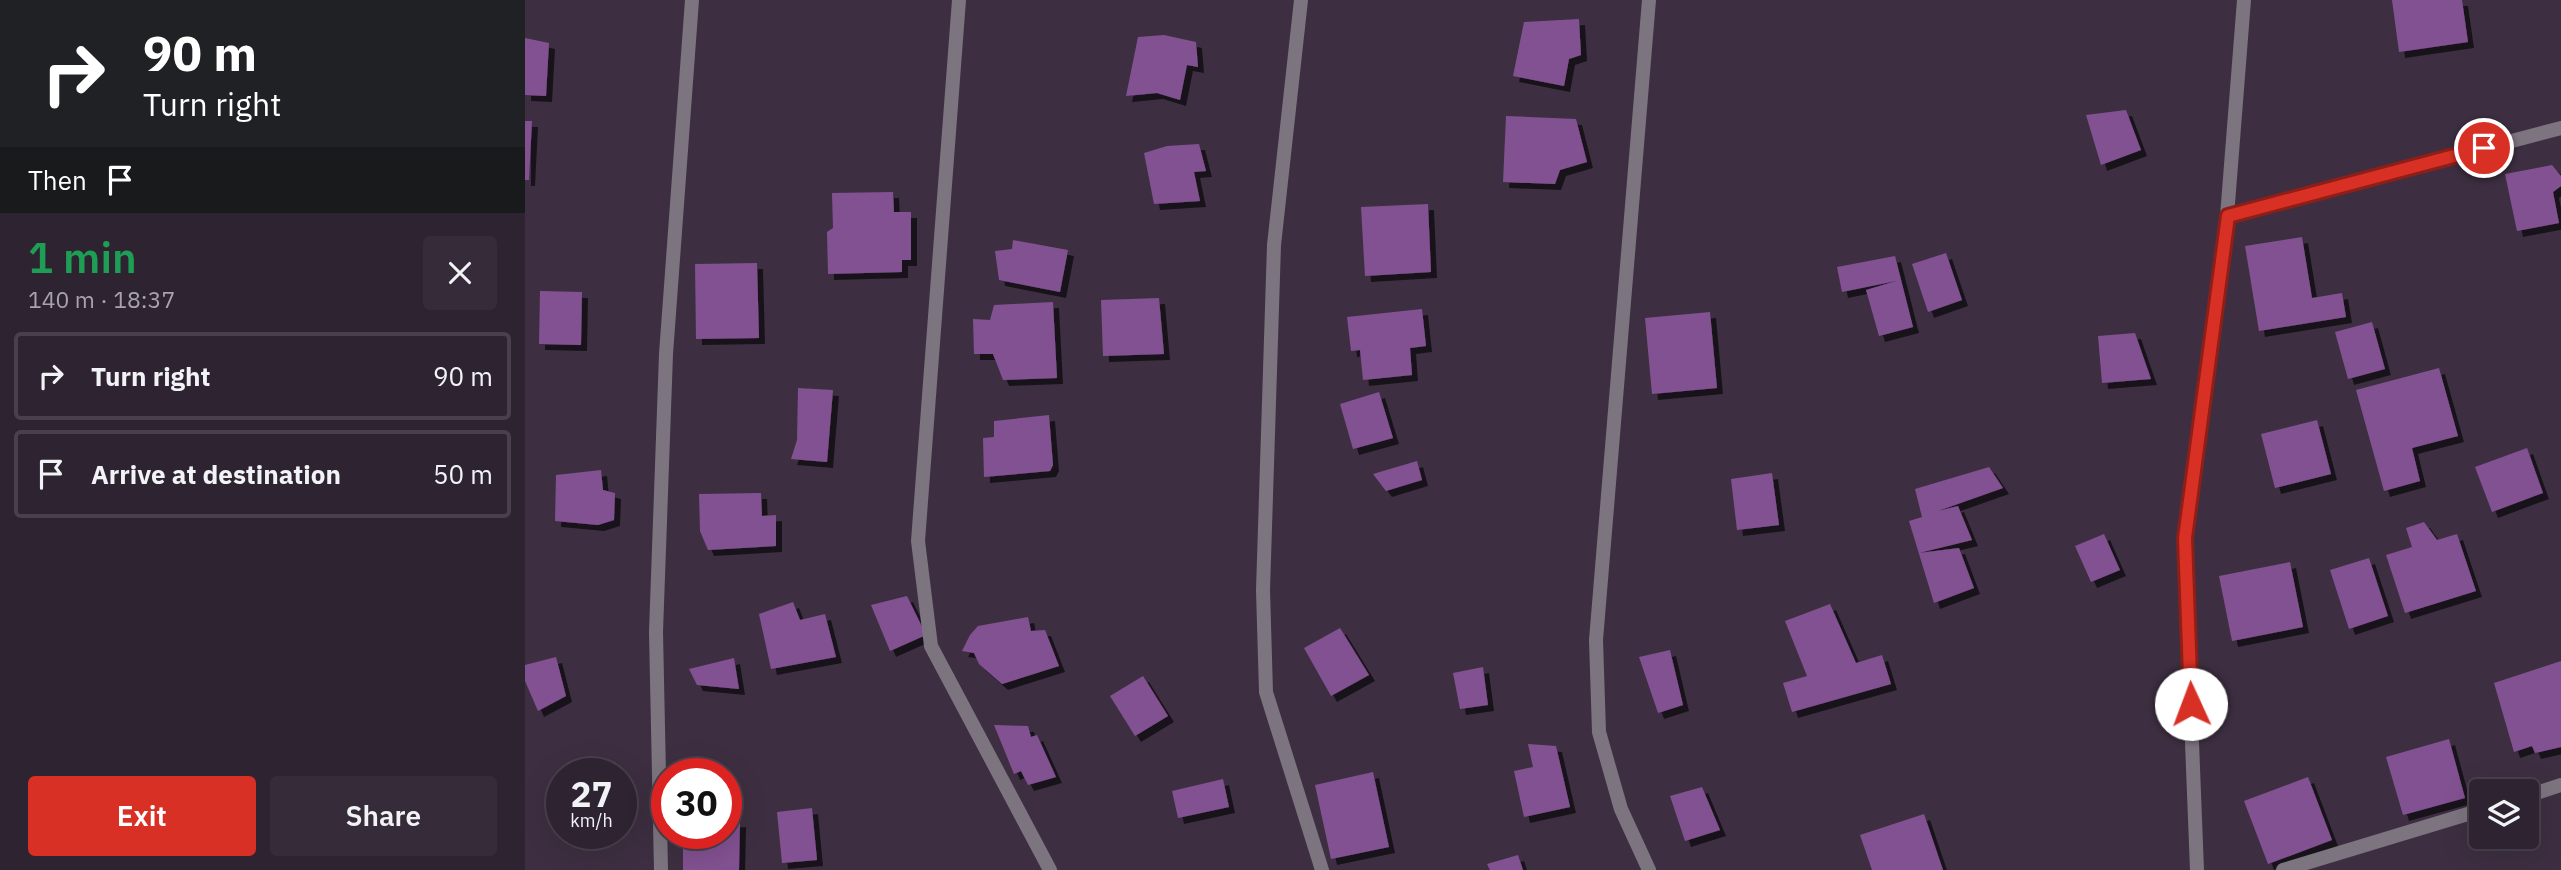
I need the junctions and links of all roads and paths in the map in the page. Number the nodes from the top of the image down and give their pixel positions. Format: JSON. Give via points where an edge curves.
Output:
{"nodes":[{"id":1,"x":692,"y":0,"type":"edge"},
{"id":2,"x":959,"y":0,"type":"edge"},
{"id":3,"x":1301,"y":0,"type":"edge"},
{"id":4,"x":1649,"y":0,"type":"edge"},
{"id":5,"x":2244,"y":0,"type":"edge"},
{"id":6,"x":2561,"y":128,"type":"edge"},
{"id":7,"x":2228,"y":216,"type":"junction"},
{"id":8,"x":2561,"y":785,"type":"edge"},
{"id":9,"x":2539,"y":792,"type":"edge"},
{"id":10,"x":2469,"y":814,"type":"edge"},
{"id":11,"x":661,"y":870,"type":"edge"},
{"id":12,"x":1050,"y":870,"type":"edge"},
{"id":13,"x":1322,"y":870,"type":"edge"},
{"id":14,"x":1649,"y":870,"type":"edge"},
{"id":15,"x":2197,"y":870,"type":"edge"},
{"id":16,"x":2283,"y":870,"type":"edge"}],
"edges":[{"from":1,"to":11,"type":"street","via":[[666,354],[656,632]]},
{"from":2,"to":12,"type":"street","via":[[918,541],[931,646]]},
{"from":3,"to":13,"type":"street","via":[[1274,245],[1263,590],[1266,692]]},
{"from":4,"to":14,"type":"street","via":[[1596,640],[1599,732],[1621,809]]},
{"from":5,"to":7,"type":"street"},
{"from":6,"to":7,"type":"street"},
{"from":7,"to":15,"type":"street","via":[[2185,538]]},
{"from":8,"to":9,"type":"street"},
{"from":10,"to":16,"type":"street"}]}
